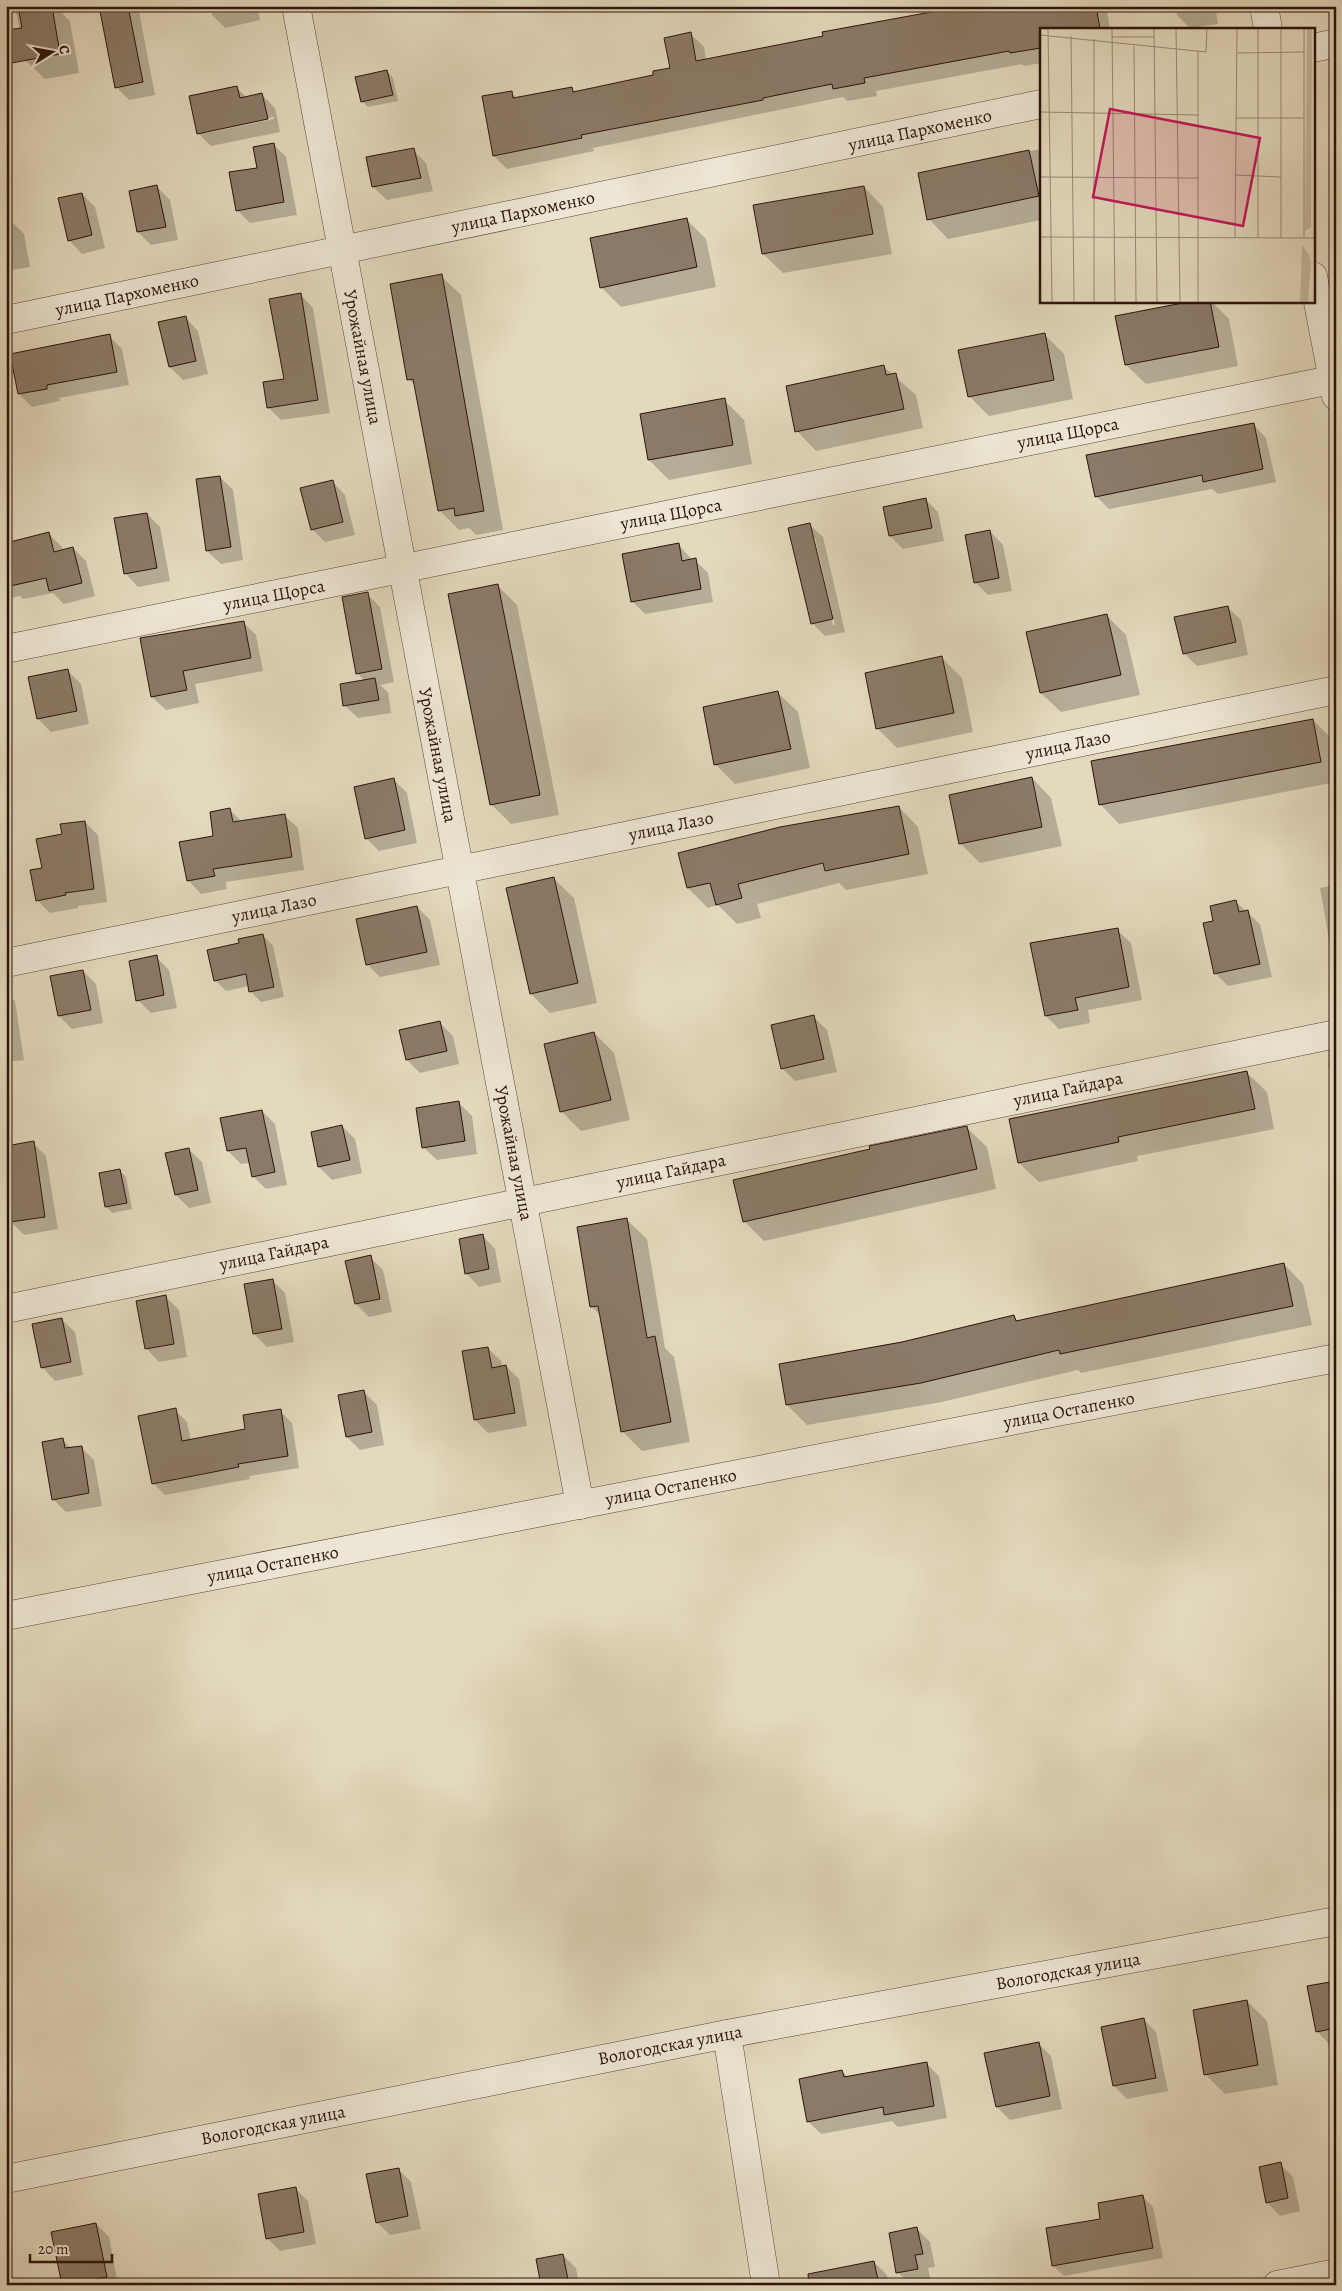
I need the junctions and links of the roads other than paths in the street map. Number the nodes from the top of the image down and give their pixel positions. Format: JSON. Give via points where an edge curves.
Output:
{"nodes":[{"id":1,"x":296,"y":6,"type":"edge"},
{"id":2,"x":1264,"y":6,"type":"edge"},
{"id":3,"x":1268,"y":28,"type":"edge"},
{"id":4,"x":1336,"y":43,"type":"edge"},
{"id":5,"x":1314,"y":48,"type":"edge"},
{"id":6,"x":1040,"y":104,"type":"edge"},
{"id":7,"x":343,"y":250,"type":"junction"},
{"id":8,"x":1314,"y":281,"type":"edge"},
{"id":9,"x":6,"y":320,"type":"edge"},
{"id":10,"x":1335,"y":385,"type":"edge"},
{"id":11,"x":403,"y":568,"type":"junction"},
{"id":12,"x":6,"y":649,"type":"edge"},
{"id":13,"x":1336,"y":690,"type":"edge"},
{"id":14,"x":460,"y":869,"type":"junction"},
{"id":15,"x":6,"y":963,"type":"edge"},
{"id":16,"x":1336,"y":1034,"type":"edge"},
{"id":17,"x":523,"y":1202,"type":"junction"},
{"id":18,"x":6,"y":1309,"type":"edge"},
{"id":19,"x":1336,"y":1358,"type":"edge"},
{"id":20,"x":580,"y":1504,"type":"junction"},
{"id":21,"x":6,"y":1616,"type":"edge"},
{"id":22,"x":1336,"y":1921,"type":"edge"},
{"id":23,"x":727,"y":2034,"type":"junction"},
{"id":24,"x":6,"y":2179,"type":"edge"},
{"id":25,"x":1336,"y":2273,"type":"edge"},
{"id":26,"x":766,"y":2285,"type":"edge"},
{"id":27,"x":1278,"y":2285,"type":"edge"}],
"edges":[{"from":1,"to":7,"type":"street","name":"Урожайная улица"},
{"from":2,"to":3,"type":"street"},
{"from":4,"to":5,"type":"street"},
{"from":6,"to":7,"type":"street","name":"улица Пархоменко"},
{"from":7,"to":9,"type":"street","name":"улица Пархоменко"},
{"from":7,"to":11,"type":"street","name":"Урожайная улица"},
{"from":8,"to":10,"type":"street"},
{"from":10,"to":11,"type":"street","name":"улица Щорса"},
{"from":11,"to":12,"type":"street","name":"улица Щорса"},
{"from":11,"to":14,"type":"street","name":"Урожайная улица"},
{"from":13,"to":14,"type":"street","name":"улица Лазо"},
{"from":14,"to":15,"type":"street","name":"улица Лазо"},
{"from":14,"to":17,"type":"street","name":"Урожайная улица"},
{"from":16,"to":17,"type":"street","name":"улица Гайдара"},
{"from":17,"to":18,"type":"street","name":"улица Гайдара"},
{"from":17,"to":20,"type":"street","name":"Урожайная улица"},
{"from":19,"to":20,"type":"street","name":"улица Остапенко"},
{"from":20,"to":21,"type":"street","name":"улица Остапенко"},
{"from":22,"to":23,"type":"street","name":"Вологодская улица"},
{"from":23,"to":24,"type":"street","name":"Вологодская улица"},
{"from":23,"to":26,"type":"street"},
{"from":25,"to":27,"type":"street"}]}
